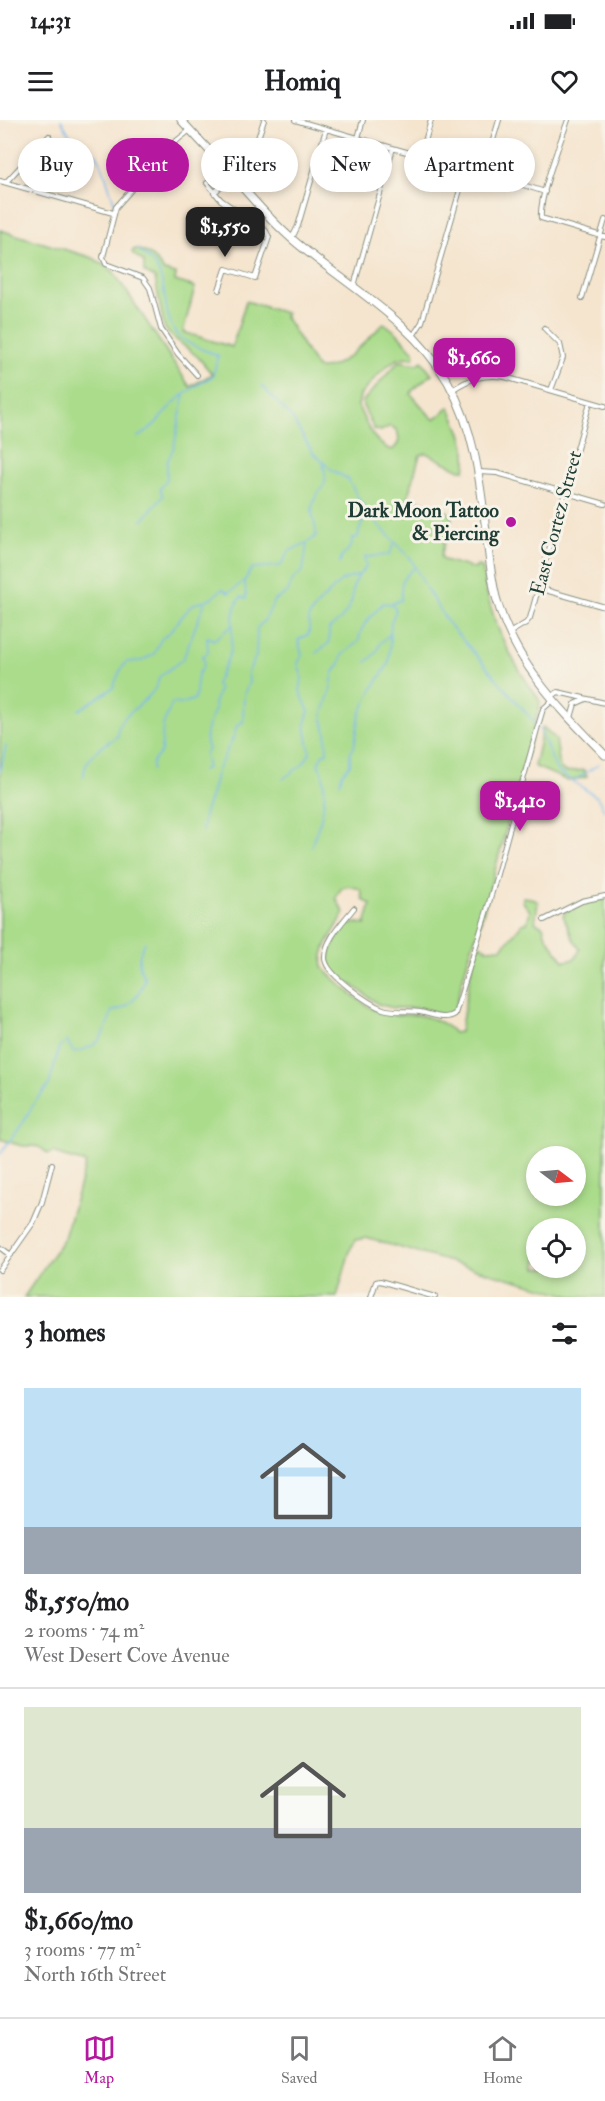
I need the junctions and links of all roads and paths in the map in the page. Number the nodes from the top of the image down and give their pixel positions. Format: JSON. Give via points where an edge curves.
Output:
{"nodes":[{"id":1,"x":181,"y":120,"type":"edge"},
{"id":2,"x":264,"y":120,"type":"edge"},
{"id":3,"x":295,"y":120,"type":"edge"},
{"id":4,"x":363,"y":120,"type":"edge"},
{"id":5,"x":431,"y":120,"type":"edge"},
{"id":6,"x":499,"y":120,"type":"edge"},
{"id":7,"x":568,"y":120,"type":"edge"},
{"id":8,"x":326,"y":129,"type":"junction"},
{"id":9,"x":190,"y":130,"type":"junction"},
{"id":10,"x":49,"y":136,"type":"dead end"},
{"id":11,"x":258,"y":138,"type":"edge"},
{"id":12,"x":358,"y":138,"type":"joint"},
{"id":13,"x":426,"y":138,"type":"edge"},
{"id":14,"x":494,"y":138,"type":"edge"},
{"id":15,"x":201,"y":142,"type":"edge"},
{"id":16,"x":393,"y":148,"type":"joint"},
{"id":17,"x":404,"y":151,"type":"edge"},
{"id":18,"x":0,"y":181,"type":"edge"},
{"id":19,"x":6,"y":182,"type":"junction"},
{"id":20,"x":535,"y":189,"type":"edge"},
{"id":21,"x":247,"y":192,"type":"edge"},
{"id":22,"x":459,"y":192,"type":"edge"},
{"id":23,"x":545,"y":192,"type":"junction"},
{"id":24,"x":214,"y":193,"type":"edge"},
{"id":25,"x":113,"y":213,"type":"junction"},
{"id":26,"x":605,"y":220,"type":"edge"},
{"id":27,"x":603,"y":236,"type":"edge"},
{"id":28,"x":292,"y":239,"type":"junction"},
{"id":29,"x":354,"y":288,"type":"junction"},
{"id":30,"x":219,"y":290,"type":"dead end"},
{"id":31,"x":582,"y":298,"type":"dead end"},
{"id":32,"x":544,"y":328,"type":"dead end"},
{"id":33,"x":413,"y":336,"type":"junction"},
{"id":34,"x":197,"y":375,"type":"dead end"},
{"id":35,"x":452,"y":390,"type":"junction"},
{"id":36,"x":551,"y":390,"type":"junction"},
{"id":37,"x":590,"y":402,"type":"junction"},
{"id":38,"x":605,"y":406,"type":"edge"},
{"id":39,"x":479,"y":472,"type":"junction"},
{"id":40,"x":564,"y":492,"type":"junction"},
{"id":41,"x":605,"y":504,"type":"edge"},
{"id":42,"x":538,"y":588,"type":"junction"},
{"id":43,"x":605,"y":607,"type":"edge"},
{"id":44,"x":509,"y":633,"type":"junction"},
{"id":45,"x":551,"y":699,"type":"junction"},
{"id":46,"x":585,"y":699,"type":"junction"},
{"id":47,"x":605,"y":703,"type":"edge"},
{"id":48,"x":571,"y":720,"type":"junction"},
{"id":49,"x":605,"y":755,"type":"edge"},
{"id":50,"x":605,"y":896,"type":"edge"},
{"id":51,"x":354,"y":908,"type":"dead end"},
{"id":52,"x":544,"y":920,"type":"dead end"},
{"id":53,"x":52,"y":1164,"type":"dead end"},
{"id":54,"x":0,"y":1247,"type":"edge"},
{"id":55,"x":11,"y":1255,"type":"junction"},
{"id":56,"x":0,"y":1270,"type":"edge"},
{"id":57,"x":371,"y":1297,"type":"edge"},
{"id":58,"x":435,"y":1297,"type":"edge"}],
"edges":[{"from":1,"to":9,"type":"main road"},
{"from":2,"to":11,"type":"street"},
{"from":3,"to":8,"type":"street"},
{"from":4,"to":12,"type":"street"},
{"from":5,"to":13,"type":"street"},
{"from":6,"to":14,"type":"street"},
{"from":7,"to":23,"type":"street"},
{"from":8,"to":12,"type":"street"},
{"from":8,"to":28,"type":"street"},
{"from":9,"to":15,"type":"main road"},
{"from":9,"to":25,"type":"street","via":[[171,145]]},
{"from":10,"to":19,"type":"street"},
{"from":16,"to":17,"type":"street"},
{"from":16,"to":29,"type":"street"},
{"from":18,"to":19,"type":"street"},
{"from":19,"to":25,"type":"street"},
{"from":20,"to":23,"type":"street"},
{"from":21,"to":28,"type":"main road"},
{"from":22,"to":33,"type":"street","via":[[422,322]]},
{"from":23,"to":27,"type":"street","via":[[541,218]]},
{"from":24,"to":30,"type":"street","via":[[268,234],[269,241],[255,278],[226,269]]},
{"from":25,"to":34,"type":"street","via":[[104,261],[143,278],[150,288],[161,328]]},
{"from":26,"to":27,"type":"street"},
{"from":27,"to":31,"type":"street"},
{"from":28,"to":29,"type":"main road"},
{"from":29,"to":33,"type":"main road"},
{"from":32,"to":36,"type":"street","via":[[560,344],[563,358]]},
{"from":33,"to":35,"type":"main road"},
{"from":35,"to":36,"type":"street","via":[[490,375]]},
{"from":35,"to":39,"type":"main road","via":[[470,431]]},
{"from":36,"to":37,"type":"street"},
{"from":37,"to":38,"type":"street"},
{"from":37,"to":40,"type":"street","name":"East Cortez Street"},
{"from":39,"to":40,"type":"street","via":[[497,473]]},
{"from":39,"to":44,"type":"main road","via":[[492,579]]},
{"from":40,"to":41,"type":"street"},
{"from":40,"to":42,"type":"street","name":"East Cortez Street"},
{"from":42,"to":43,"type":"street"},
{"from":42,"to":44,"type":"street","name":"East Cortez Street","via":[[528,621]]},
{"from":44,"to":45,"type":"main road"},
{"from":45,"to":46,"type":"street","via":[[558,693]]},
{"from":45,"to":48,"type":"main road"},
{"from":45,"to":51,"type":"street","via":[[543,709],[455,1014],[445,1017],[382,1008],[335,975],[327,966],[326,947]]},
{"from":46,"to":47,"type":"street"},
{"from":46,"to":48,"type":"street","via":[[575,704]]},
{"from":48,"to":49,"type":"main road"},
{"from":50,"to":52,"type":"street","via":[[582,901]]},
{"from":53,"to":55,"type":"street","via":[[33,1223]]},
{"from":54,"to":55,"type":"street"},
{"from":55,"to":56,"type":"street"},
{"from":57,"to":58,"type":"street","via":[[376,1282]]}]}
